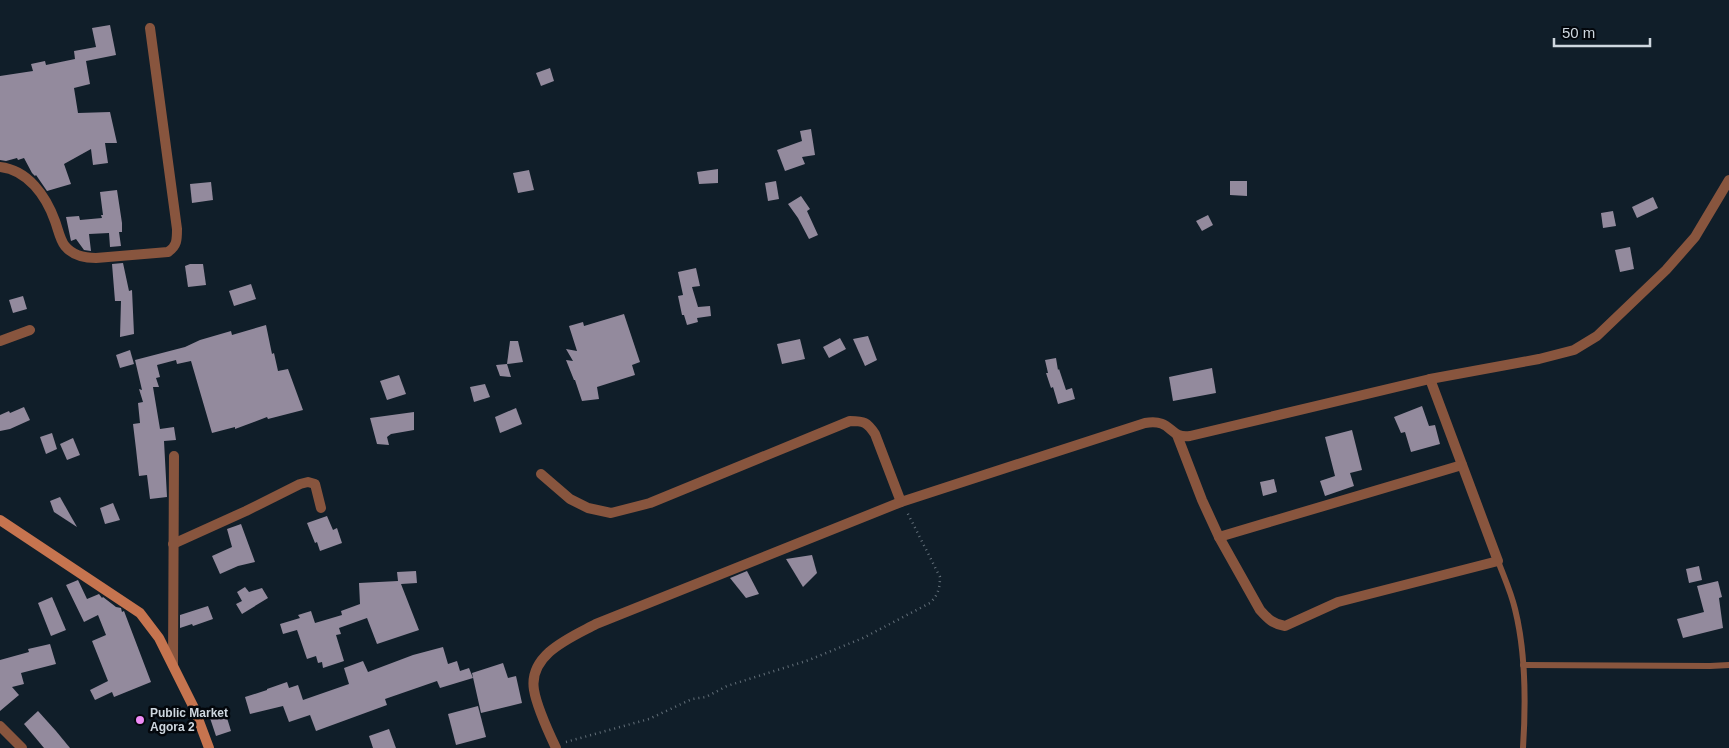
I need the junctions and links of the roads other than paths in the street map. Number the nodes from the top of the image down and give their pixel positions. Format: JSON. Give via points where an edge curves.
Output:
{"nodes":[{"id":1,"x":150,"y":28,"type":"dead end"},
{"id":2,"x":0,"y":167,"type":"edge"},
{"id":3,"x":1729,"y":180,"type":"edge"},
{"id":4,"x":30,"y":330,"type":"dead end"},
{"id":5,"x":0,"y":341,"type":"edge"},
{"id":6,"x":1430,"y":378,"type":"junction"},
{"id":7,"x":1177,"y":435,"type":"junction"},
{"id":8,"x":174,"y":456,"type":"dead end"},
{"id":9,"x":1462,"y":464,"type":"junction"},
{"id":10,"x":540,"y":474,"type":"dead end"},
{"id":11,"x":901,"y":502,"type":"junction"},
{"id":12,"x":321,"y":508,"type":"dead end"},
{"id":13,"x":0,"y":520,"type":"edge"},
{"id":14,"x":1219,"y":537,"type":"junction"},
{"id":15,"x":173,"y":544,"type":"junction"},
{"id":16,"x":1498,"y":561,"type":"junction"},
{"id":17,"x":1523,"y":664,"type":"junction"},
{"id":18,"x":1729,"y":664,"type":"edge"},
{"id":19,"x":173,"y":665,"type":"junction"},
{"id":20,"x":0,"y":726,"type":"edge"},
{"id":21,"x":555,"y":746,"type":"edge"},
{"id":22,"x":22,"y":748,"type":"edge"},
{"id":23,"x":210,"y":748,"type":"edge"},
{"id":24,"x":1523,"y":748,"type":"edge"}],
"edges":[{"from":1,"to":2,"type":"street","via":[[177,229],[174,248],[168,252],[96,258],[74,254],[63,245],[43,194],[14,170]]},
{"from":3,"to":6,"type":"street","via":[[1694,237],[1672,264],[1597,336],[1574,350],[1539,359]]},
{"from":4,"to":5,"type":"street"},
{"from":6,"to":7,"type":"street","via":[[1190,436]]},
{"from":6,"to":9,"type":"street"},
{"from":7,"to":11,"type":"street","via":[[1166,424],[1145,424]]},
{"from":7,"to":14,"type":"street"},
{"from":8,"to":15,"type":"street"},
{"from":9,"to":14,"type":"street"},
{"from":9,"to":16,"type":"street"},
{"from":10,"to":11,"type":"street","via":[[570,499],[588,508],[611,513],[650,503],[850,421],[863,421],[874,434]]},
{"from":11,"to":21,"type":"street","via":[[596,624],[560,643],[538,666],[534,678],[534,689]]},
{"from":12,"to":15,"type":"street","via":[[315,484],[308,482]]},
{"from":13,"to":19,"type":"main road","via":[[140,613],[160,638]]},
{"from":14,"to":16,"type":"street","via":[[1260,610],[1276,625],[1285,626],[1338,602]]},
{"from":15,"to":19,"type":"street"},
{"from":16,"to":17,"type":"lane","via":[[1515,607]]},
{"from":17,"to":18,"type":"lane"},
{"from":17,"to":24,"type":"lane"},
{"from":19,"to":23,"type":"main road"},
{"from":20,"to":22,"type":"street"}]}
